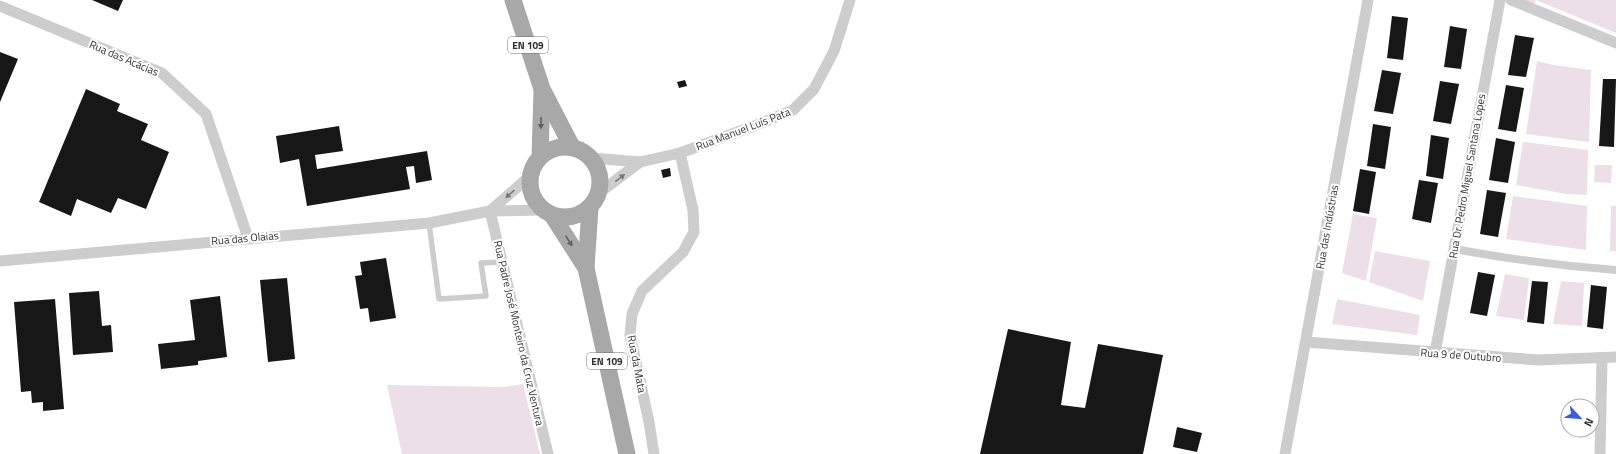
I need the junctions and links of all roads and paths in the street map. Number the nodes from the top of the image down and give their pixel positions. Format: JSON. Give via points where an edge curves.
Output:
{"nodes":[{"id":1,"x":513,"y":0,"type":"edge"},
{"id":2,"x":850,"y":0,"type":"edge"},
{"id":3,"x":1368,"y":0,"type":"edge"},
{"id":4,"x":1500,"y":0,"type":"edge"},
{"id":5,"x":1511,"y":0,"type":"edge"},
{"id":6,"x":0,"y":6,"type":"edge"},
{"id":7,"x":1616,"y":44,"type":"edge"},
{"id":8,"x":542,"y":89,"type":"junction"},
{"id":9,"x":572,"y":147,"type":"junction"},
{"id":10,"x":680,"y":153,"type":"junction"},
{"id":11,"x":540,"y":157,"type":"junction"},
{"id":12,"x":592,"y":158,"type":"junction"},
{"id":13,"x":640,"y":162,"type":"junction"},
{"id":14,"x":530,"y":176,"type":"junction"},
{"id":15,"x":599,"y":193,"type":"junction"},
{"id":16,"x":590,"y":208,"type":"junction"},
{"id":17,"x":490,"y":211,"type":"junction"},
{"id":18,"x":548,"y":213,"type":"junction"},
{"id":19,"x":429,"y":223,"type":"junction"},
{"id":20,"x":248,"y":238,"type":"junction"},
{"id":21,"x":1454,"y":249,"type":"junction"},
{"id":22,"x":0,"y":261,"type":"edge"},
{"id":23,"x":502,"y":262,"type":"junction"},
{"id":24,"x":586,"y":268,"type":"junction"},
{"id":25,"x":1616,"y":270,"type":"edge"},
{"id":26,"x":1306,"y":342,"type":"junction"},
{"id":27,"x":1435,"y":353,"type":"junction"},
{"id":28,"x":1616,"y":357,"type":"edge"},
{"id":29,"x":1602,"y":358,"type":"junction"},
{"id":30,"x":548,"y":454,"type":"edge"},
{"id":31,"x":627,"y":454,"type":"edge"},
{"id":32,"x":654,"y":454,"type":"edge"},
{"id":33,"x":1286,"y":454,"type":"edge"},
{"id":34,"x":1600,"y":454,"type":"edge"}],
"edges":[{"from":1,"to":8,"type":"main road","number":"EN 109"},
{"from":2,"to":10,"type":"street","name":"Rua Manuel Luís Pata","via":[[834,51],[814,89],[793,110]]},
{"from":3,"to":26,"type":"street","name":"Rua das Indústrias"},
{"from":4,"to":21,"type":"street","name":"Rua Dr. Pedro Miguel Santana Lopes"},
{"from":5,"to":7,"type":"street"},
{"from":6,"to":20,"type":"street","name":"Rua das Acácias","via":[[162,73],[206,114]]},
{"from":8,"to":9,"type":"main road"},
{"from":8,"to":11,"type":"main road","one_way":true},
{"from":9,"to":11,"type":"main road","via":[[561,146]]},
{"from":9,"to":12,"type":"main road"},
{"from":10,"to":13,"type":"street","name":"Rua Manuel Luís Pata"},
{"from":10,"to":32,"type":"street","name":"Rua da Mata","via":[[693,210],[694,232],[683,252],[642,292],[631,321],[630,335]]},
{"from":11,"to":14,"type":"main road"},
{"from":12,"to":13,"type":"street"},
{"from":12,"to":15,"type":"main road","via":[[599,169]]},
{"from":15,"to":13,"type":"street","one_way":true},
{"from":14,"to":17,"type":"street","one_way":true},
{"from":14,"to":18,"type":"main road","via":[[532,195]]},
{"from":15,"to":16,"type":"main road"},
{"from":16,"to":18,"type":"main road","via":[[572,217],[562,218]]},
{"from":16,"to":24,"type":"main road"},
{"from":17,"to":18,"type":"street","name":"Rua das Olaias"},
{"from":17,"to":19,"type":"street","name":"Rua das Olaias"},
{"from":17,"to":23,"type":"street","name":"Rua Padre José Monteiro da Cruz Ventura"},
{"from":18,"to":24,"type":"main road","one_way":true},
{"from":19,"to":20,"type":"street","name":"Rua das Olaias"},
{"from":19,"to":23,"type":"lane","via":[[439,298],[486,296],[481,263]]},
{"from":20,"to":22,"type":"street","name":"Rua das Olaias"},
{"from":21,"to":25,"type":"street","via":[[1522,261]]},
{"from":21,"to":27,"type":"street","name":"Rua Dr. Pedro Miguel Santana Lopes"},
{"from":23,"to":30,"type":"street","name":"Rua Padre José Monteiro da Cruz Ventura"},
{"from":24,"to":31,"type":"main road","number":"EN 109"},
{"from":26,"to":27,"type":"street","name":"Rua 9 de Outubro"},
{"from":26,"to":33,"type":"street","name":"Rua das Indústrias"},
{"from":27,"to":29,"type":"street","name":"Rua 9 de Outubro","via":[[1538,360]]},
{"from":28,"to":29,"type":"street","name":"Rua 9 de Outubro"},
{"from":29,"to":34,"type":"street"}]}
